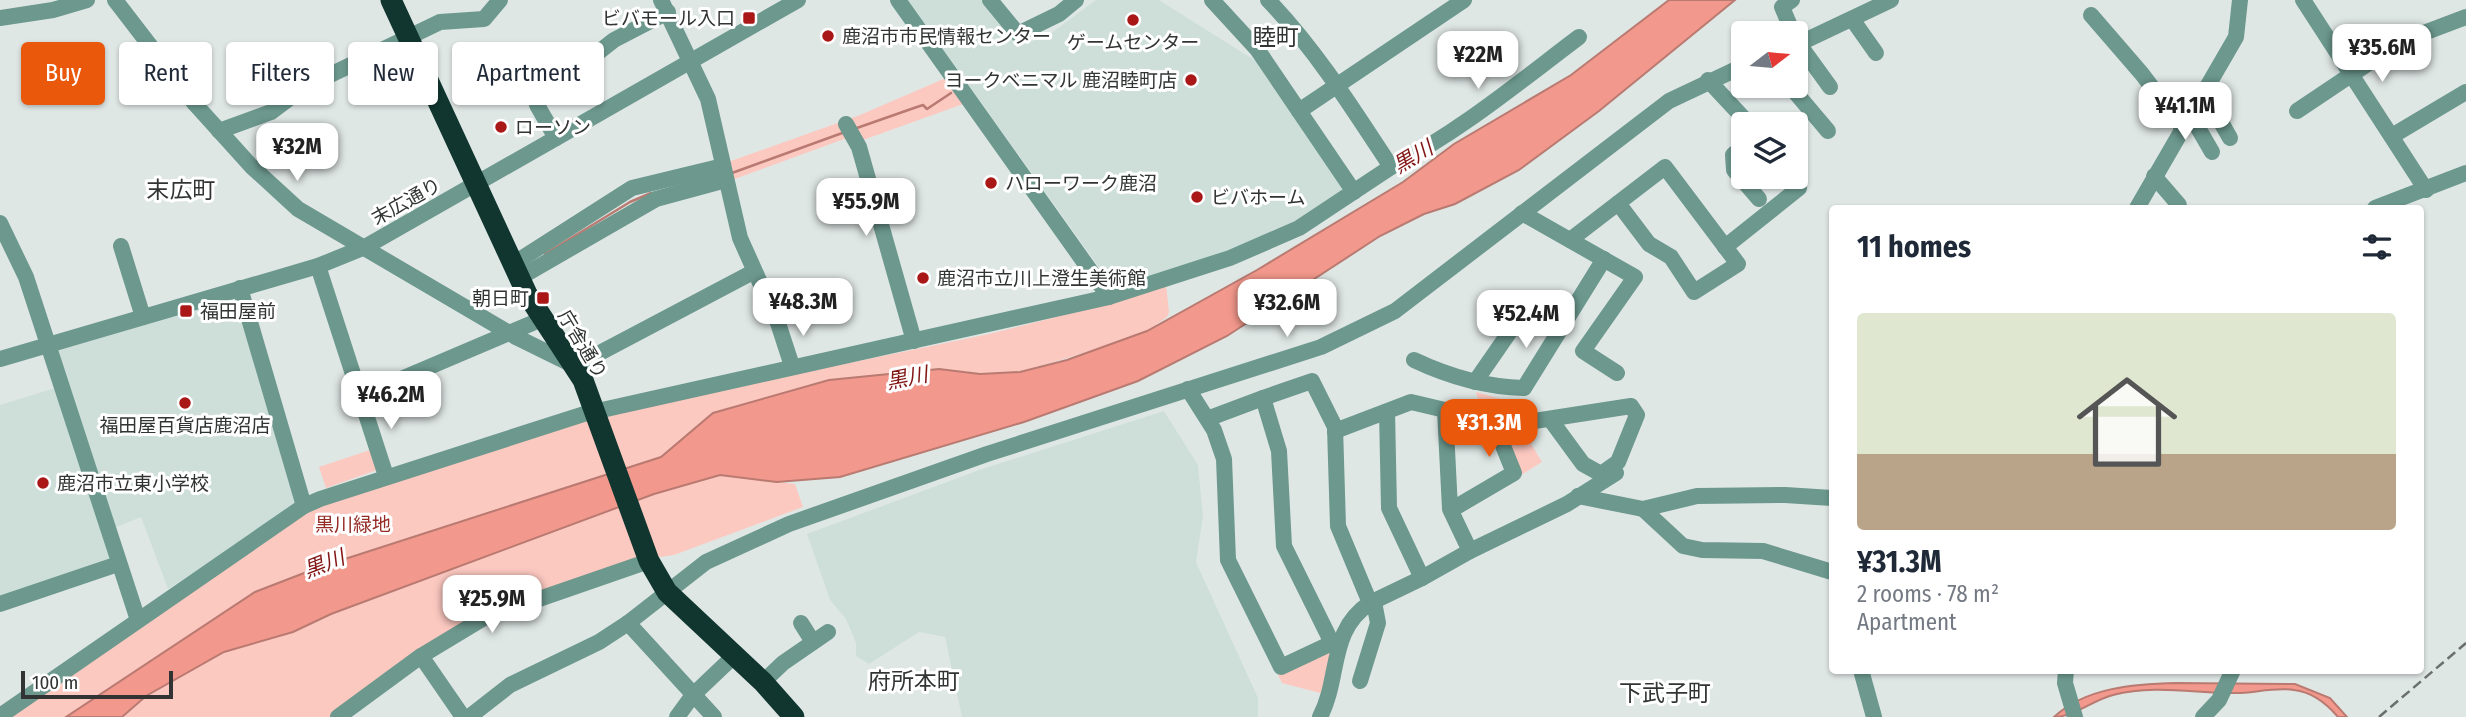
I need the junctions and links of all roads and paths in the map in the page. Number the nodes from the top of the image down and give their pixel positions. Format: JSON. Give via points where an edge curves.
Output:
{"nodes":[{"id":1,"x":87,"y":0,"type":"edge"},
{"id":2,"x":115,"y":0,"type":"edge"},
{"id":3,"x":391,"y":0,"type":"edge"},
{"id":4,"x":500,"y":0,"type":"edge"},
{"id":5,"x":798,"y":0,"type":"edge"},
{"id":6,"x":898,"y":0,"type":"edge"},
{"id":7,"x":990,"y":0,"type":"edge"},
{"id":8,"x":1076,"y":0,"type":"edge"},
{"id":9,"x":1212,"y":0,"type":"edge"},
{"id":10,"x":1268,"y":0,"type":"edge"},
{"id":11,"x":1464,"y":0,"type":"edge"},
{"id":12,"x":1792,"y":0,"type":"edge"},
{"id":13,"x":1891,"y":0,"type":"edge"},
{"id":14,"x":2240,"y":0,"type":"edge"},
{"id":15,"x":2303,"y":0,"type":"edge"},
{"id":16,"x":664,"y":6,"type":"edge"},
{"id":17,"x":2091,"y":15,"type":"dead end"},
{"id":18,"x":2466,"y":16,"type":"edge"},
{"id":19,"x":0,"y":18,"type":"edge"},
{"id":20,"x":1852,"y":19,"type":"junction"},
{"id":21,"x":1788,"y":21,"type":"edge"},
{"id":22,"x":1808,"y":35,"type":"edge"},
{"id":23,"x":1579,"y":37,"type":"dead end"},
{"id":24,"x":408,"y":38,"type":"junction"},
{"id":25,"x":1876,"y":53,"type":"dead end"},
{"id":26,"x":1808,"y":57,"type":"edge"},
{"id":27,"x":691,"y":60,"type":"junction"},
{"id":28,"x":1731,"y":71,"type":"edge"},
{"id":29,"x":2348,"y":74,"type":"junction"},
{"id":30,"x":1708,"y":80,"type":"junction"},
{"id":31,"x":1337,"y":85,"type":"junction"},
{"id":32,"x":1830,"y":87,"type":"dead end"},
{"id":33,"x":2204,"y":92,"type":"junction"},
{"id":34,"x":2466,"y":92,"type":"edge"},
{"id":35,"x":1800,"y":98,"type":"edge"},
{"id":36,"x":1299,"y":111,"type":"junction"},
{"id":37,"x":2297,"y":111,"type":"dead end"},
{"id":38,"x":1738,"y":112,"type":"edge"},
{"id":39,"x":2186,"y":121,"type":"junction"},
{"id":40,"x":846,"y":124,"type":"dead end"},
{"id":41,"x":219,"y":131,"type":"junction"},
{"id":42,"x":1828,"y":131,"type":"dead end"},
{"id":43,"x":2392,"y":136,"type":"junction"},
{"id":44,"x":556,"y":138,"type":"junction"},
{"id":45,"x":2230,"y":138,"type":"dead end"},
{"id":46,"x":2212,"y":152,"type":"dead end"},
{"id":47,"x":1391,"y":167,"type":"junction"},
{"id":48,"x":725,"y":173,"type":"junction"},
{"id":49,"x":2466,"y":173,"type":"edge"},
{"id":50,"x":2154,"y":176,"type":"junction"},
{"id":51,"x":477,"y":185,"type":"junction"},
{"id":52,"x":1750,"y":189,"type":"edge"},
{"id":53,"x":1798,"y":189,"type":"edge"},
{"id":54,"x":2426,"y":190,"type":"junction"},
{"id":55,"x":1354,"y":192,"type":"junction"},
{"id":56,"x":1759,"y":199,"type":"dead end"},
{"id":57,"x":1618,"y":203,"type":"junction"},
{"id":58,"x":2139,"y":205,"type":"edge"},
{"id":59,"x":2179,"y":205,"type":"dead end"},
{"id":60,"x":2384,"y":205,"type":"edge"},
{"id":61,"x":1522,"y":212,"type":"junction"},
{"id":62,"x":0,"y":223,"type":"edge"},
{"id":63,"x":1570,"y":240,"type":"junction"},
{"id":64,"x":121,"y":246,"type":"dead end"},
{"id":65,"x":365,"y":247,"type":"junction"},
{"id":66,"x":1725,"y":247,"type":"junction"},
{"id":67,"x":1604,"y":260,"type":"junction"},
{"id":68,"x":318,"y":265,"type":"junction"},
{"id":69,"x":516,"y":271,"type":"junction"},
{"id":70,"x":753,"y":272,"type":"junction"},
{"id":71,"x":240,"y":288,"type":"junction"},
{"id":72,"x":1109,"y":297,"type":"junction"},
{"id":73,"x":143,"y":317,"type":"junction"},
{"id":74,"x":542,"y":319,"type":"junction"},
{"id":75,"x":1563,"y":325,"type":"junction"},
{"id":76,"x":510,"y":333,"type":"junction"},
{"id":77,"x":914,"y":341,"type":"junction"},
{"id":78,"x":47,"y":345,"type":"junction"},
{"id":79,"x":0,"y":359,"type":"edge"},
{"id":80,"x":1414,"y":360,"type":"dead end"},
{"id":81,"x":575,"y":366,"type":"junction"},
{"id":82,"x":792,"y":366,"type":"junction"},
{"id":83,"x":1617,"y":373,"type":"dead end"},
{"id":84,"x":1475,"y":382,"type":"junction"},
{"id":85,"x":1188,"y":389,"type":"junction"},
{"id":86,"x":361,"y":396,"type":"junction"},
{"id":87,"x":1263,"y":398,"type":"junction"},
{"id":88,"x":1445,"y":410,"type":"junction"},
{"id":89,"x":1387,"y":411,"type":"junction"},
{"id":90,"x":595,"y":413,"type":"junction"},
{"id":91,"x":1207,"y":419,"type":"junction"},
{"id":92,"x":1550,"y":419,"type":"junction"},
{"id":93,"x":1493,"y":421,"type":"junction"},
{"id":94,"x":1335,"y":431,"type":"junction"},
{"id":95,"x":1620,"y":471,"type":"dead end"},
{"id":96,"x":386,"y":477,"type":"junction"},
{"id":97,"x":1578,"y":496,"type":"junction"},
{"id":98,"x":1829,"y":498,"type":"edge"},
{"id":99,"x":304,"y":506,"type":"junction"},
{"id":100,"x":1643,"y":509,"type":"junction"},
{"id":101,"x":1451,"y":510,"type":"junction"},
{"id":102,"x":1470,"y":551,"type":"junction"},
{"id":103,"x":649,"y":561,"type":"junction"},
{"id":104,"x":118,"y":564,"type":"junction"},
{"id":105,"x":1829,"y":571,"type":"edge"},
{"id":106,"x":1422,"y":578,"type":"junction"},
{"id":107,"x":667,"y":592,"type":"junction"},
{"id":108,"x":1372,"y":602,"type":"junction"},
{"id":109,"x":0,"y":604,"type":"edge"},
{"id":110,"x":138,"y":620,"type":"junction"},
{"id":111,"x":628,"y":623,"type":"junction"},
{"id":112,"x":802,"y":623,"type":"dead end"},
{"id":113,"x":421,"y":656,"type":"junction"},
{"id":114,"x":734,"y":656,"type":"junction"},
{"id":115,"x":1862,"y":674,"type":"edge"},
{"id":116,"x":2066,"y":674,"type":"edge"},
{"id":117,"x":2231,"y":674,"type":"edge"},
{"id":118,"x":1360,"y":681,"type":"dead end"},
{"id":119,"x":762,"y":682,"type":"junction"},
{"id":120,"x":693,"y":695,"type":"junction"},
{"id":121,"x":0,"y":716,"type":"edge"},
{"id":122,"x":338,"y":717,"type":"edge"},
{"id":123,"x":463,"y":717,"type":"edge"},
{"id":124,"x":469,"y":717,"type":"edge"},
{"id":125,"x":677,"y":717,"type":"edge"},
{"id":126,"x":714,"y":717,"type":"edge"},
{"id":127,"x":794,"y":717,"type":"edge"},
{"id":128,"x":1320,"y":717,"type":"edge"},
{"id":129,"x":1874,"y":717,"type":"edge"},
{"id":130,"x":2075,"y":717,"type":"edge"},
{"id":131,"x":2203,"y":717,"type":"edge"}],
"edges":[{"from":1,"to":19,"type":"street"},
{"from":2,"to":41,"type":"street"},
{"from":3,"to":24,"type":"highway","name":"庁舎通り"},
{"from":4,"to":24,"type":"street","via":[[484,19],[440,22]]},
{"from":5,"to":27,"type":"street","name":"末広通り"},
{"from":6,"to":72,"type":"street"},
{"from":7,"to":8,"type":"street","via":[[1018,34]]},
{"from":9,"to":36,"type":"street","via":[[1257,49]]},
{"from":10,"to":31,"type":"street"},
{"from":11,"to":31,"type":"street"},
{"from":12,"to":21,"type":"street","via":[[1782,7]]},
{"from":13,"to":20,"type":"street"},
{"from":14,"to":33,"type":"street","via":[[2236,37]]},
{"from":15,"to":29,"type":"street"},
{"from":16,"to":27,"type":"street"},
{"from":16,"to":44,"type":"street","via":[[539,99],[537,105]]},
{"from":17,"to":39,"type":"street"},
{"from":18,"to":29,"type":"street","via":[[2400,43]]},
{"from":20,"to":22,"type":"street"},
{"from":20,"to":25,"type":"street"},
{"from":23,"to":47,"type":"street","via":[[1466,122]]},
{"from":24,"to":41,"type":"street","via":[[303,88],[271,112]]},
{"from":24,"to":51,"type":"highway","name":"庁舎通り"},
{"from":26,"to":32,"type":"street"},
{"from":27,"to":44,"type":"street","name":"末広通り"},
{"from":27,"to":48,"type":"street","via":[[708,99]]},
{"from":28,"to":30,"type":"street"},
{"from":29,"to":37,"type":"street"},
{"from":29,"to":43,"type":"street","via":[[2363,88]]},
{"from":30,"to":38,"type":"street"},
{"from":30,"to":61,"type":"street","via":[[1669,101]]},
{"from":31,"to":36,"type":"street"},
{"from":31,"to":47,"type":"street"},
{"from":33,"to":39,"type":"street"},
{"from":33,"to":45,"type":"street"},
{"from":34,"to":43,"type":"street"},
{"from":35,"to":42,"type":"street"},
{"from":36,"to":55,"type":"street"},
{"from":39,"to":46,"type":"street"},
{"from":39,"to":50,"type":"street"},
{"from":40,"to":77,"type":"street","via":[[859,147]]},
{"from":41,"to":65,"type":"street","via":[[298,209]]},
{"from":43,"to":54,"type":"street"},
{"from":44,"to":51,"type":"street","name":"末広通り"},
{"from":47,"to":55,"type":"street"},
{"from":48,"to":69,"type":"street","via":[[656,199]]},
{"from":48,"to":70,"type":"street"},
{"from":49,"to":54,"type":"street"},
{"from":50,"to":58,"type":"street"},
{"from":50,"to":59,"type":"street"},
{"from":51,"to":65,"type":"street","name":"末広通り"},
{"from":51,"to":69,"type":"highway","name":"庁舎通り"},
{"from":52,"to":56,"type":"street"},
{"from":53,"to":66,"type":"street"},
{"from":54,"to":60,"type":"street"},
{"from":55,"to":72,"type":"street","via":[[1299,228],[1230,258]]},
{"from":57,"to":63,"type":"street"},
{"from":57,"to":66,"type":"street","via":[[1665,167]]},
{"from":57,"to":66,"type":"street","via":[[1649,244],[1671,257],[1694,292],[1738,264]]},
{"from":61,"to":63,"type":"street"},
{"from":61,"to":85,"type":"street","via":[[1395,311],[1321,348]]},
{"from":62,"to":78,"type":"street","via":[[26,277]]},
{"from":63,"to":67,"type":"street"},
{"from":64,"to":73,"type":"street"},
{"from":65,"to":68,"type":"street","name":"末広通り"},
{"from":65,"to":76,"type":"street"},
{"from":67,"to":75,"type":"street"},
{"from":67,"to":83,"type":"street","via":[[1635,277],[1583,351]]},
{"from":68,"to":71,"type":"street","name":"末広通り"},
{"from":68,"to":86,"type":"street"},
{"from":69,"to":74,"type":"highway","name":"庁舎通り"},
{"from":70,"to":81,"type":"street"},
{"from":70,"to":82,"type":"street","via":[[778,323]]},
{"from":71,"to":73,"type":"street","name":"末広通り"},
{"from":71,"to":99,"type":"street"},
{"from":72,"to":77,"type":"street"},
{"from":73,"to":78,"type":"street","name":"末広通り"},
{"from":74,"to":76,"type":"street"},
{"from":74,"to":81,"type":"highway","name":"庁舎通り"},
{"from":75,"to":84,"type":"street","via":[[1524,388]]},
{"from":75,"to":84,"type":"street","via":[[1531,302]]},
{"from":76,"to":81,"type":"street"},
{"from":76,"to":86,"type":"street"},
{"from":77,"to":82,"type":"street"},
{"from":78,"to":79,"type":"street","name":"末広通り"},
{"from":78,"to":104,"type":"street"},
{"from":80,"to":84,"type":"street"},
{"from":81,"to":90,"type":"highway","name":"庁舎通り"},
{"from":82,"to":90,"type":"street"},
{"from":85,"to":91,"type":"street"},
{"from":85,"to":107,"type":"street","via":[[789,524],[706,562]]},
{"from":86,"to":96,"type":"street"},
{"from":87,"to":91,"type":"street"},
{"from":87,"to":91,"type":"street","via":[[1279,451],[1284,546],[1332,643],[1281,667],[1228,560],[1224,459]]},
{"from":87,"to":94,"type":"street","via":[[1312,381]]},
{"from":88,"to":89,"type":"street","via":[[1410,402]]},
{"from":88,"to":93,"type":"street"},
{"from":88,"to":101,"type":"street"},
{"from":89,"to":94,"type":"street"},
{"from":89,"to":106,"type":"street","via":[[1389,508]]},
{"from":90,"to":96,"type":"street"},
{"from":90,"to":103,"type":"highway","name":"庁舎通り"},
{"from":92,"to":92,"type":"street","via":[[1631,406],[1637,415],[1618,462],[1601,474],[1583,464]]},
{"from":92,"to":93,"type":"street"},
{"from":93,"to":101,"type":"street","via":[[1514,473]]},
{"from":94,"to":108,"type":"street","via":[[1338,526]]},
{"from":95,"to":97,"type":"street"},
{"from":96,"to":99,"type":"street"},
{"from":97,"to":100,"type":"street"},
{"from":97,"to":102,"type":"street"},
{"from":98,"to":100,"type":"street","via":[[1697,496]]},
{"from":99,"to":110,"type":"street"},
{"from":100,"to":105,"type":"street","via":[[1684,546],[1763,551]]},
{"from":101,"to":102,"type":"street"},
{"from":102,"to":106,"type":"street"},
{"from":103,"to":107,"type":"highway","name":"庁舎通り"},
{"from":103,"to":113,"type":"street","via":[[484,618]]},
{"from":104,"to":109,"type":"street"},
{"from":104,"to":110,"type":"street"},
{"from":106,"to":108,"type":"street"},
{"from":107,"to":111,"type":"street"},
{"from":107,"to":114,"type":"highway","name":"庁舎通り"},
{"from":108,"to":118,"type":"street","via":[[1378,623]]},
{"from":108,"to":128,"type":"street","via":[[1354,613],[1344,630],[1329,699]]},
{"from":110,"to":121,"type":"street"},
{"from":111,"to":120,"type":"street"},
{"from":111,"to":124,"type":"street","via":[[510,685]]},
{"from":112,"to":119,"type":"street","via":[[823,638]]},
{"from":113,"to":122,"type":"street"},
{"from":113,"to":123,"type":"street"},
{"from":114,"to":119,"type":"highway","name":"庁舎通り"},
{"from":114,"to":120,"type":"street"},
{"from":115,"to":129,"type":"street"},
{"from":116,"to":130,"type":"street"},
{"from":117,"to":131,"type":"street","via":[[2219,700]]},
{"from":119,"to":127,"type":"highway","name":"庁舎通り"},
{"from":120,"to":125,"type":"street"},
{"from":120,"to":126,"type":"street"}]}
